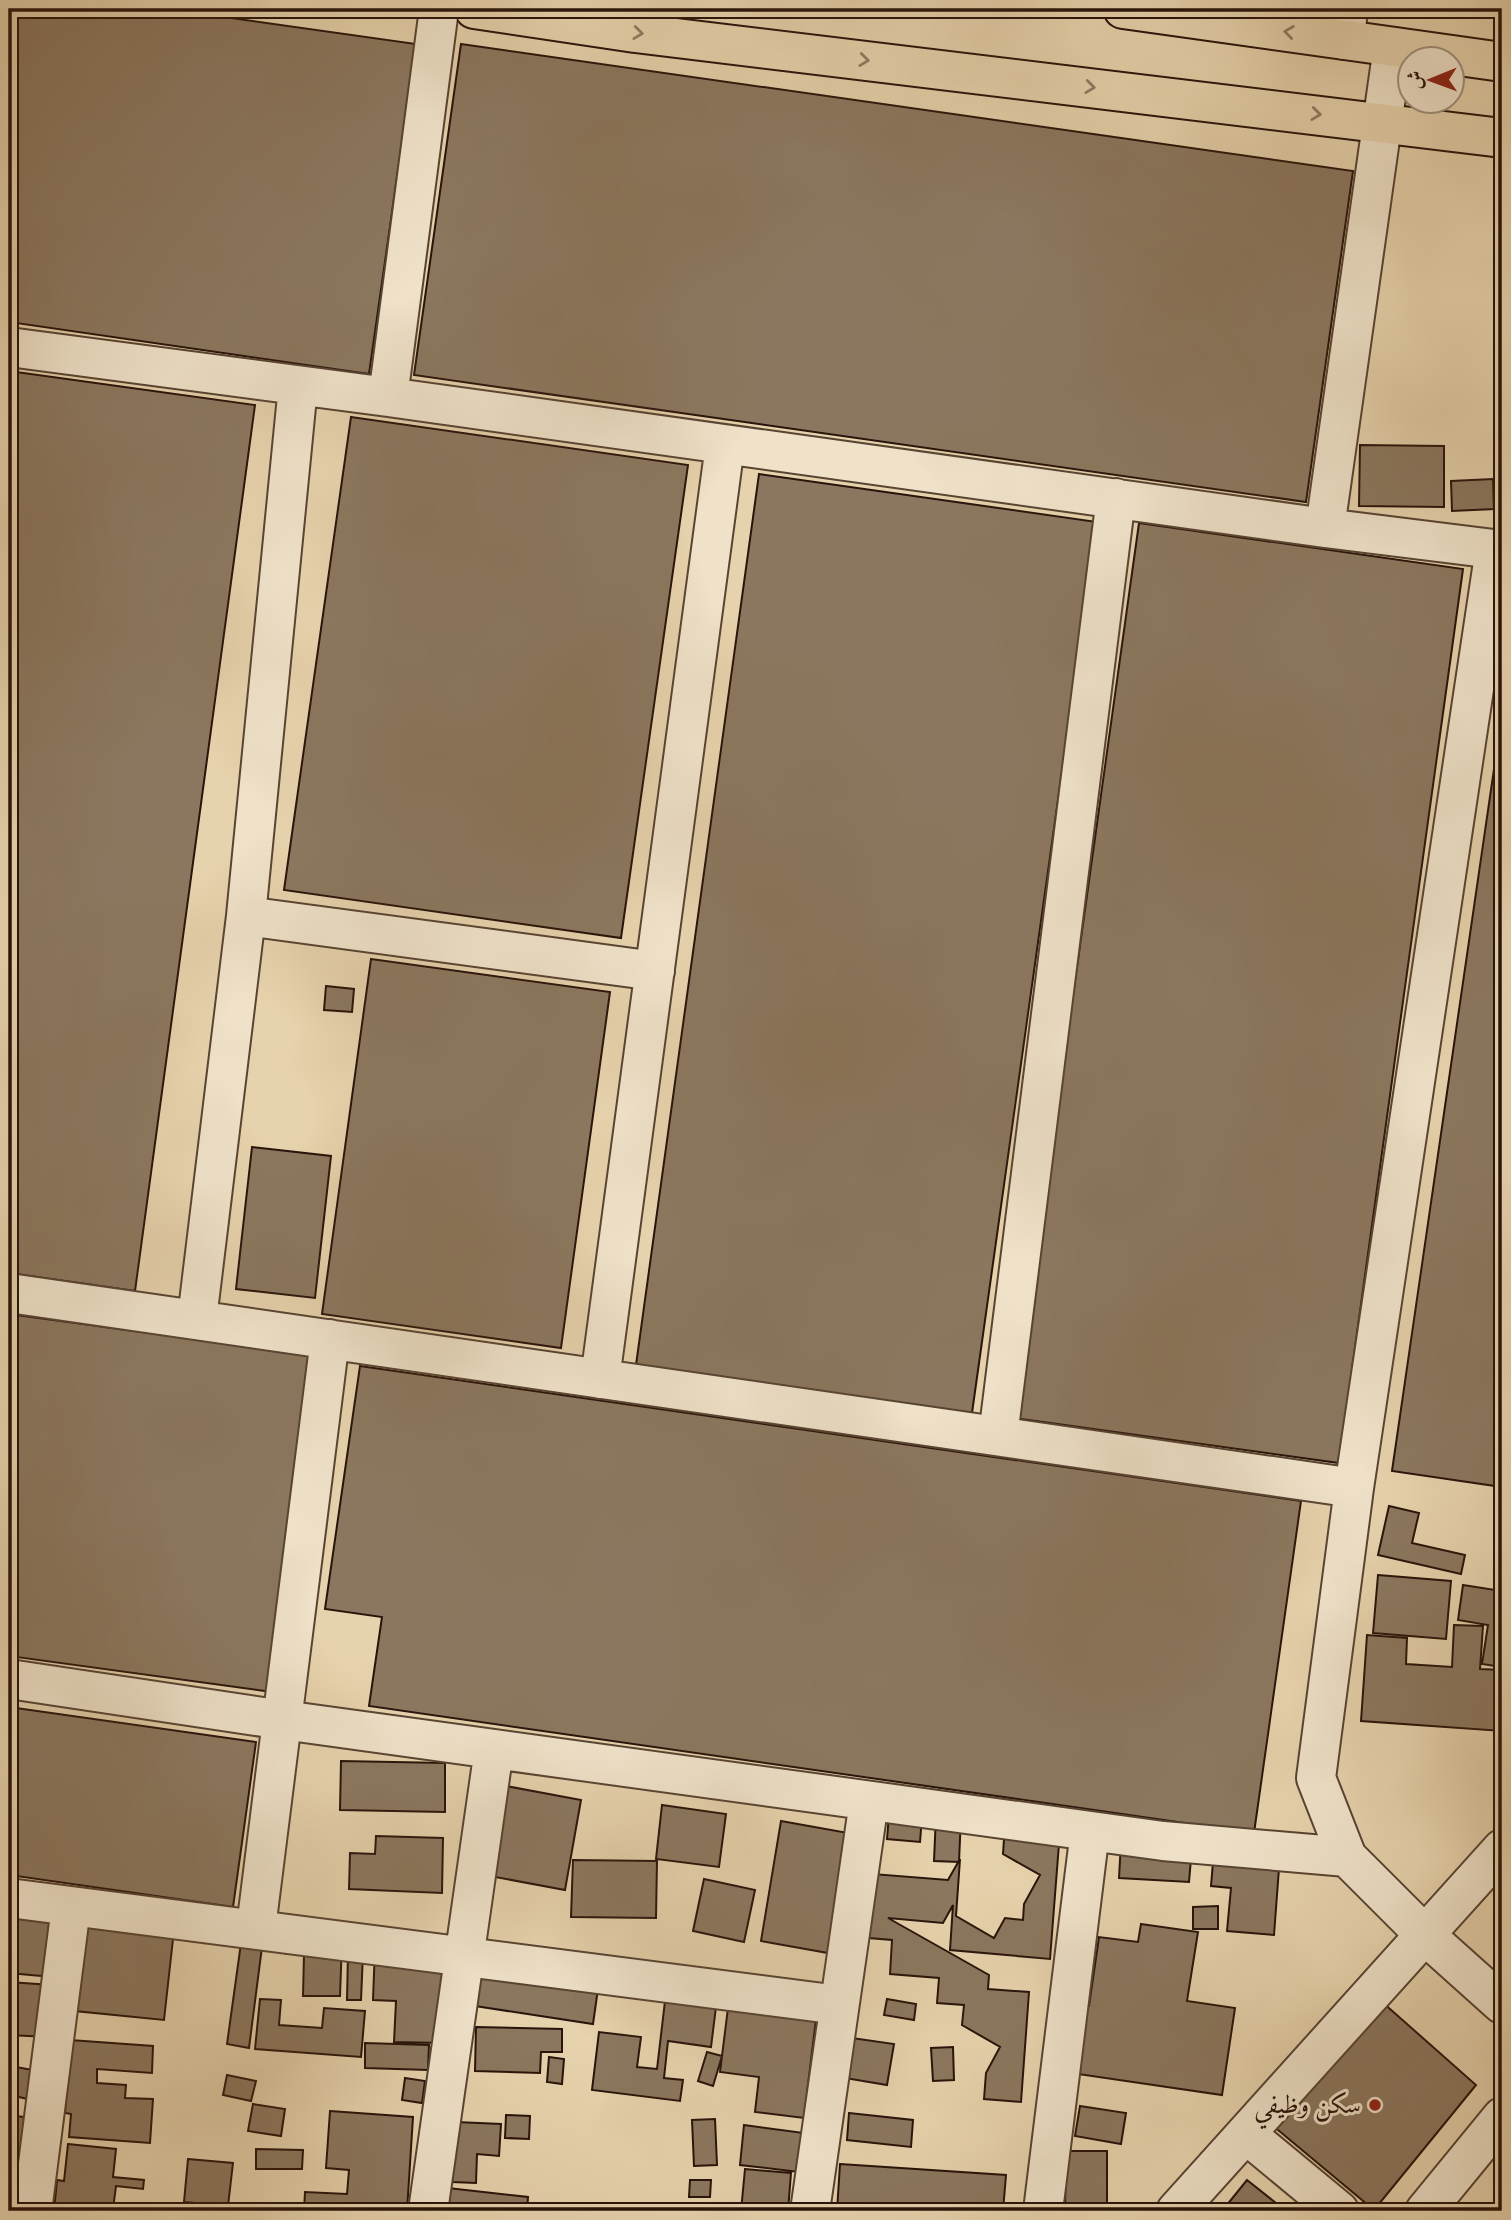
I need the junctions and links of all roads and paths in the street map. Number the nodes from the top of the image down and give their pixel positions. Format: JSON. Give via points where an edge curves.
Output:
{"nodes":[{"id":1,"x":439,"y":9,"type":"edge"},
{"id":2,"x":474,"y":9,"type":"edge"},
{"id":3,"x":1123,"y":9,"type":"edge"},
{"id":4,"x":1347,"y":24,"type":"edge"},
{"id":5,"x":1393,"y":47,"type":"junction"},
{"id":6,"x":1502,"y":62,"type":"edge"},
{"id":7,"x":1384,"y":122,"type":"junction"},
{"id":8,"x":1502,"y":138,"type":"edge"},
{"id":9,"x":9,"y":348,"type":"edge"},
{"id":10,"x":298,"y":386,"type":"junction"},
{"id":11,"x":387,"y":397,"type":"junction"},
{"id":12,"x":725,"y":445,"type":"junction"},
{"id":13,"x":1116,"y":498,"type":"junction"},
{"id":14,"x":1325,"y":528,"type":"junction"},
{"id":15,"x":1499,"y":550,"type":"edge"},
{"id":16,"x":246,"y":916,"type":"junction"},
{"id":17,"x":655,"y":971,"type":"junction"},
{"id":18,"x":9,"y":1293,"type":"edge"},
{"id":19,"x":197,"y":1320,"type":"junction"},
{"id":20,"x":330,"y":1339,"type":"junction"},
{"id":21,"x":600,"y":1379,"type":"junction"},
{"id":22,"x":998,"y":1436,"type":"junction"},
{"id":23,"x":1354,"y":1488,"type":"junction"},
{"id":24,"x":9,"y":1679,"type":"edge"},
{"id":25,"x":283,"y":1720,"type":"junction"},
{"id":26,"x":494,"y":1749,"type":"junction"},
{"id":27,"x":869,"y":1801,"type":"junction"},
{"id":28,"x":1090,"y":1831,"type":"junction"},
{"id":29,"x":1502,"y":1849,"type":"edge"},
{"id":30,"x":1347,"y":1857,"type":"junction"},
{"id":31,"x":9,"y":1898,"type":"edge"},
{"id":32,"x":71,"y":1907,"type":"junction"},
{"id":33,"x":257,"y":1928,"type":"junction"},
{"id":34,"x":1424,"y":1936,"type":"junction"},
{"id":35,"x":464,"y":1955,"type":"junction"},
{"id":36,"x":1502,"y":2004,"type":"edge"},
{"id":37,"x":839,"y":2005,"type":"junction"},
{"id":38,"x":1502,"y":2117,"type":"edge"},
{"id":39,"x":1246,"y":2134,"type":"junction"},
{"id":40,"x":32,"y":2211,"type":"edge"},
{"id":41,"x":428,"y":2211,"type":"edge"},
{"id":42,"x":810,"y":2211,"type":"edge"},
{"id":43,"x":1043,"y":2211,"type":"edge"},
{"id":44,"x":1176,"y":2211,"type":"edge"},
{"id":45,"x":1339,"y":2211,"type":"edge"},
{"id":46,"x":1424,"y":2211,"type":"edge"}],
"edges":[{"from":1,"to":11,"type":"street"},
{"from":2,"to":7,"type":"main road","one_way":true,"via":[[635,33]]},
{"from":4,"to":3,"type":"main road","one_way":true},
{"from":4,"to":5,"type":"main road"},
{"from":5,"to":6,"type":"main road"},
{"from":5,"to":7,"type":"street"},
{"from":7,"to":8,"type":"main road"},
{"from":7,"to":14,"type":"street"},
{"from":9,"to":10,"type":"street"},
{"from":10,"to":11,"type":"street"},
{"from":10,"to":16,"type":"street"},
{"from":11,"to":12,"type":"street"},
{"from":12,"to":13,"type":"street"},
{"from":12,"to":17,"type":"street"},
{"from":13,"to":14,"type":"street"},
{"from":13,"to":22,"type":"street"},
{"from":14,"to":15,"type":"street"},
{"from":15,"to":23,"type":"street"},
{"from":16,"to":17,"type":"street"},
{"from":16,"to":19,"type":"street"},
{"from":17,"to":21,"type":"street"},
{"from":18,"to":19,"type":"street"},
{"from":19,"to":20,"type":"street"},
{"from":20,"to":21,"type":"street"},
{"from":20,"to":25,"type":"street"},
{"from":21,"to":22,"type":"street"},
{"from":22,"to":23,"type":"street"},
{"from":23,"to":30,"type":"street","via":[[1316,1778]]},
{"from":24,"to":25,"type":"street"},
{"from":25,"to":26,"type":"street"},
{"from":25,"to":33,"type":"street"},
{"from":26,"to":27,"type":"street"},
{"from":26,"to":35,"type":"street"},
{"from":27,"to":28,"type":"street"},
{"from":27,"to":37,"type":"street"},
{"from":28,"to":30,"type":"street"},
{"from":28,"to":43,"type":"street"},
{"from":29,"to":34,"type":"street"},
{"from":30,"to":34,"type":"street"},
{"from":31,"to":32,"type":"street"},
{"from":32,"to":33,"type":"street"},
{"from":32,"to":40,"type":"street"},
{"from":33,"to":35,"type":"street"},
{"from":34,"to":36,"type":"street"},
{"from":34,"to":39,"type":"street"},
{"from":35,"to":37,"type":"street"},
{"from":35,"to":41,"type":"street"},
{"from":37,"to":42,"type":"street"},
{"from":38,"to":46,"type":"street"},
{"from":39,"to":44,"type":"street"},
{"from":39,"to":45,"type":"street"}]}
